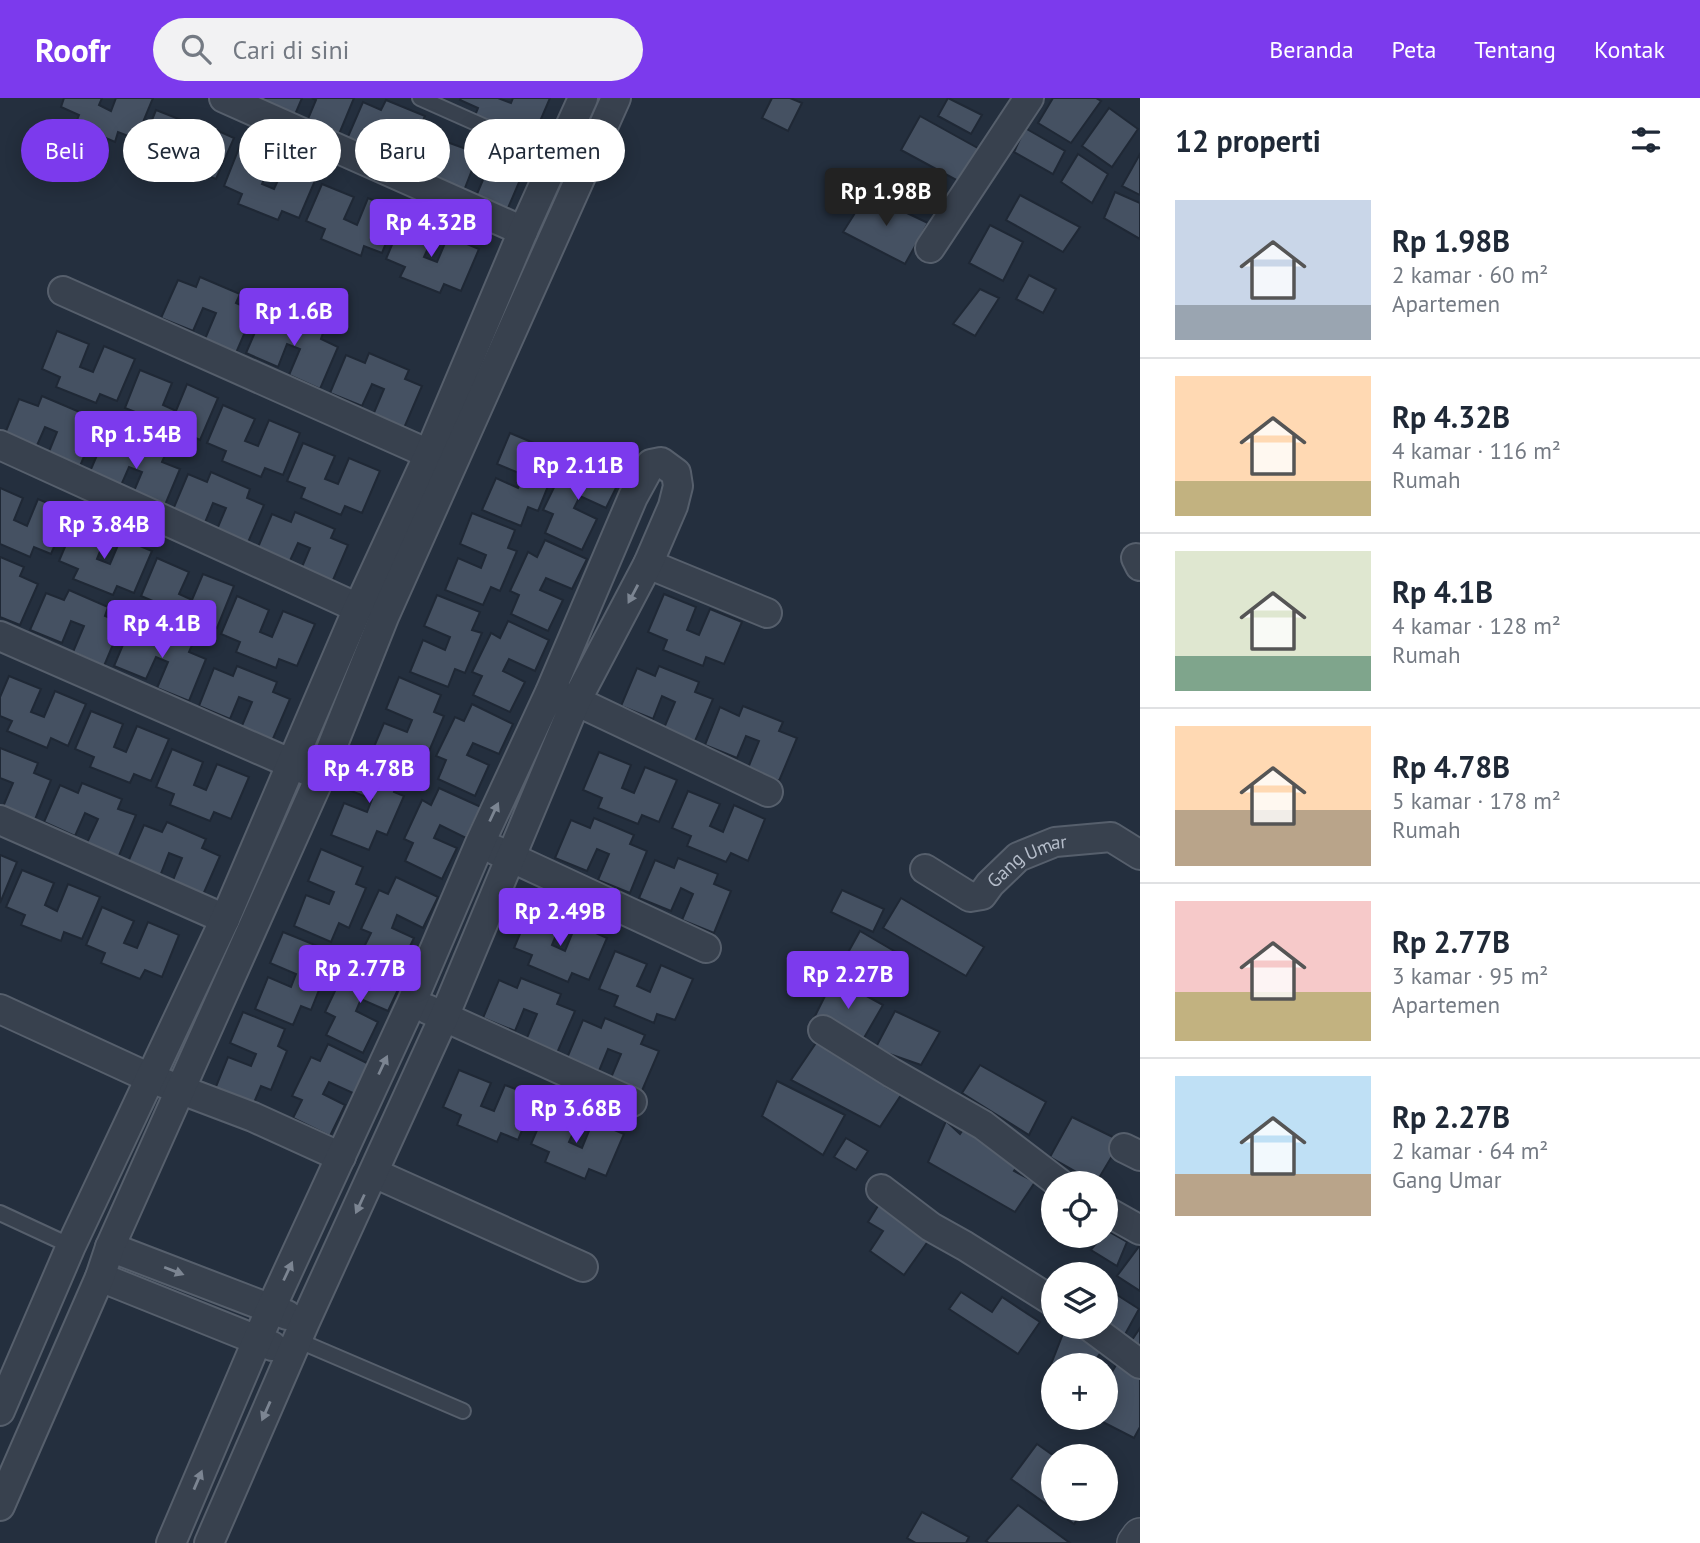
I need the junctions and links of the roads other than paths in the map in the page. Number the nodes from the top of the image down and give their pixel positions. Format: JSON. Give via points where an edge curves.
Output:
{"nodes":[{"id":1,"x":224,"y":98,"type":"edge"},
{"id":2,"x":419,"y":98,"type":"edge"},
{"id":3,"x":583,"y":98,"type":"edge"},
{"id":4,"x":616,"y":98,"type":"edge"},
{"id":5,"x":1029,"y":98,"type":"edge"},
{"id":6,"x":467,"y":119,"type":"edge"},
{"id":7,"x":573,"y":119,"type":"edge"},
{"id":8,"x":544,"y":182,"type":"edge"},
{"id":9,"x":523,"y":231,"type":"junction"},
{"id":10,"x":930,"y":248,"type":"dead end"},
{"id":11,"x":63,"y":291,"type":"dead end"},
{"id":12,"x":0,"y":445,"type":"edge"},
{"id":13,"x":429,"y":454,"type":"junction"},
{"id":14,"x":649,"y":564,"type":"junction"},
{"id":15,"x":358,"y":608,"type":"junction"},
{"id":16,"x":767,"y":613,"type":"dead end"},
{"id":17,"x":0,"y":636,"type":"edge"},
{"id":18,"x":563,"y":697,"type":"junction"},
{"id":19,"x":293,"y":764,"type":"junction"},
{"id":20,"x":320,"y":777,"type":"junction"},
{"id":21,"x":768,"y":792,"type":"dead end"},
{"id":22,"x":0,"y":820,"type":"edge"},
{"id":23,"x":480,"y":843,"type":"junction"},
{"id":24,"x":1140,"y":855,"type":"edge"},
{"id":25,"x":511,"y":858,"type":"junction"},
{"id":26,"x":925,"y":869,"type":"dead end"},
{"id":27,"x":225,"y":919,"type":"junction"},
{"id":28,"x":706,"y":948,"type":"dead end"},
{"id":29,"x":412,"y":1002,"type":"junction"},
{"id":30,"x":0,"y":1009,"type":"edge"},
{"id":31,"x":444,"y":1017,"type":"junction"},
{"id":32,"x":823,"y":1030,"type":"dead end"},
{"id":33,"x":150,"y":1078,"type":"junction"},
{"id":34,"x":179,"y":1089,"type":"junction"},
{"id":35,"x":632,"y":1101,"type":"dead end"},
{"id":36,"x":341,"y":1157,"type":"junction"},
{"id":37,"x":1043,"y":1171,"type":"edge"},
{"id":38,"x":374,"y":1173,"type":"junction"},
{"id":39,"x":881,"y":1189,"type":"dead end"},
{"id":40,"x":0,"y":1213,"type":"edge"},
{"id":41,"x":1118,"y":1218,"type":"edge"},
{"id":42,"x":1140,"y":1230,"type":"edge"},
{"id":43,"x":71,"y":1246,"type":"junction"},
{"id":44,"x":105,"y":1262,"type":"junction"},
{"id":45,"x":583,"y":1267,"type":"dead end"},
{"id":46,"x":1041,"y":1294,"type":"edge"},
{"id":47,"x":271,"y":1308,"type":"junction"},
{"id":48,"x":298,"y":1339,"type":"junction"},
{"id":49,"x":1106,"y":1339,"type":"edge"},
{"id":50,"x":257,"y":1340,"type":"junction"},
{"id":51,"x":1140,"y":1364,"type":"edge"},
{"id":52,"x":0,"y":1411,"type":"edge"},
{"id":53,"x":463,"y":1411,"type":"dead end"},
{"id":54,"x":0,"y":1506,"type":"edge"},
{"id":55,"x":1140,"y":1537,"type":"edge"},
{"id":56,"x":171,"y":1543,"type":"edge"},
{"id":57,"x":209,"y":1543,"type":"edge"},
{"id":58,"x":1135,"y":1543,"type":"edge"}],
"edges":[{"from":1,"to":9,"type":"street"},
{"from":2,"to":6,"type":"lane"},
{"from":3,"to":7,"type":"street"},
{"from":4,"to":20,"type":"street","via":[[389,605]]},
{"from":5,"to":10,"type":"street"},
{"from":8,"to":9,"type":"street"},
{"from":9,"to":13,"type":"street"},
{"from":11,"to":13,"type":"street"},
{"from":12,"to":15,"type":"street"},
{"from":13,"to":15,"type":"street"},
{"from":14,"to":16,"type":"street"},
{"from":14,"to":18,"type":"street","one_way":true},
{"from":14,"to":18,"type":"street","via":[[678,486],[676,473],[661,462],[651,464],[633,497]]},
{"from":15,"to":19,"type":"street"},
{"from":17,"to":19,"type":"street"},
{"from":18,"to":21,"type":"street"},
{"from":23,"to":18,"type":"street","one_way":true},
{"from":18,"to":25,"type":"street"},
{"from":19,"to":20,"type":"street"},
{"from":19,"to":27,"type":"street"},
{"from":20,"to":34,"type":"street"},
{"from":22,"to":27,"type":"street"},
{"from":23,"to":25,"type":"street"},
{"from":23,"to":29,"type":"street"},
{"from":24,"to":26,"type":"street","name":"Gang Umar","via":[[1111,837],[1055,842],[1018,857],[982,895],[970,897]]},
{"from":25,"to":28,"type":"street"},
{"from":25,"to":31,"type":"street"},
{"from":27,"to":33,"type":"street"},
{"from":29,"to":31,"type":"street"},
{"from":36,"to":29,"type":"street","one_way":true},
{"from":30,"to":33,"type":"street"},
{"from":31,"to":35,"type":"street"},
{"from":31,"to":38,"type":"street"},
{"from":32,"to":37,"type":"street","via":[[983,1125]]},
{"from":33,"to":34,"type":"street"},
{"from":33,"to":43,"type":"street"},
{"from":34,"to":36,"type":"street"},
{"from":34,"to":44,"type":"street"},
{"from":47,"to":36,"type":"street","one_way":true},
{"from":38,"to":45,"type":"street"},
{"from":38,"to":48,"type":"street","one_way":true},
{"from":39,"to":46,"type":"street","via":[[931,1227]]},
{"from":40,"to":43,"type":"lane"},
{"from":41,"to":42,"type":"street"},
{"from":43,"to":44,"type":"street"},
{"from":43,"to":52,"type":"street"},
{"from":44,"to":47,"type":"street","one_way":true},
{"from":44,"to":50,"type":"street"},
{"from":44,"to":54,"type":"street"},
{"from":47,"to":48,"type":"street"},
{"from":47,"to":50,"type":"street"},
{"from":48,"to":50,"type":"street"},
{"from":48,"to":53,"type":"lane"},
{"from":48,"to":57,"type":"street","one_way":true},
{"from":49,"to":51,"type":"street"},
{"from":56,"to":50,"type":"street","one_way":true},
{"from":55,"to":58,"type":"street"}]}
